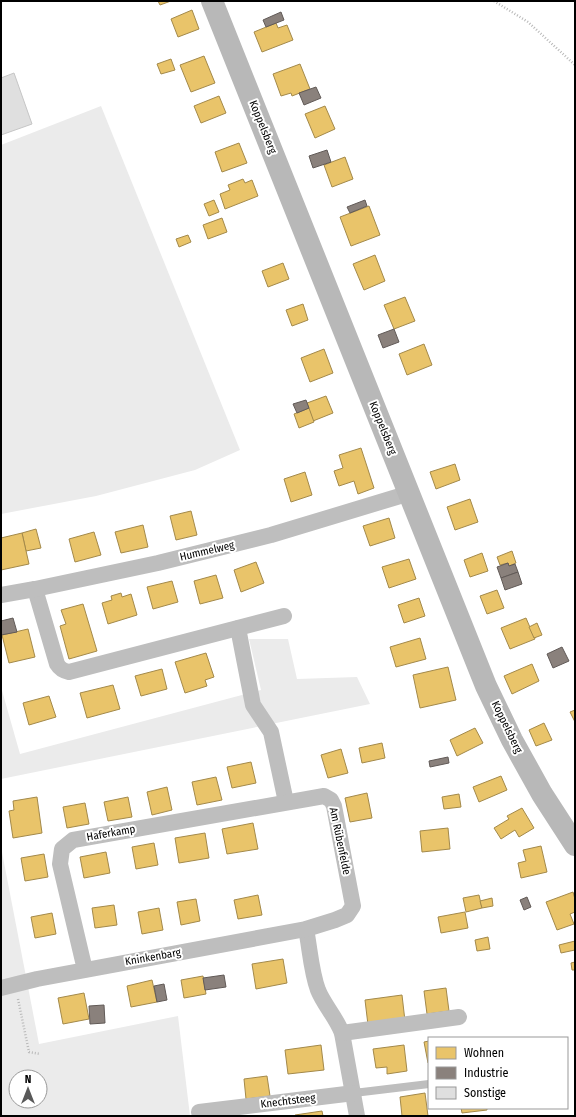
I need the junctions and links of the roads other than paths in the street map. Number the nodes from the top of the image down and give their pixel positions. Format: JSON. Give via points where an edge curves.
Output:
{"nodes":[{"id":1,"x":212,"y":1,"type":"edge"},
{"id":2,"x":410,"y":493,"type":"junction"},
{"id":3,"x":35,"y":589,"type":"junction"},
{"id":4,"x":1,"y":595,"type":"edge"},
{"id":5,"x":284,"y":616,"type":"dead end"},
{"id":6,"x":238,"y":628,"type":"junction"},
{"id":7,"x":286,"y":802,"type":"junction"},
{"id":8,"x":575,"y":845,"type":"edge"},
{"id":9,"x":323,"y":924,"type":"joint"},
{"id":10,"x":306,"y":929,"type":"junction"},
{"id":11,"x":85,"y":970,"type":"junction"},
{"id":12,"x":8,"y":986,"type":"edge"},
{"id":13,"x":459,"y":1017,"type":"dead end"},
{"id":14,"x":342,"y":1033,"type":"junction"},
{"id":15,"x":428,"y":1084,"type":"edge"},
{"id":16,"x":354,"y":1094,"type":"junction"},
{"id":17,"x":199,"y":1112,"type":"dead end"},
{"id":18,"x":357,"y":1116,"type":"edge"}],
"edges":[{"from":1,"to":2,"type":"street","name":"Koppelsberg"},
{"from":2,"to":3,"type":"street","name":"Hummelweg","via":[[271,535],[158,563]]},
{"from":2,"to":8,"type":"street","name":"Koppelsberg","via":[[486,686],[542,794]]},
{"from":3,"to":4,"type":"street","name":"Hummelweg"},
{"from":3,"to":6,"type":"street","via":[[57,664],[66,672]]},
{"from":5,"to":6,"type":"street"},
{"from":6,"to":7,"type":"street","via":[[253,705],[271,732]]},
{"from":7,"to":9,"type":"street","name":"Am Rübenfelde","via":[[324,796],[331,800],[334,806],[353,906],[347,915]]},
{"from":7,"to":11,"type":"street","name":"Haferkamp","via":[[73,840],[66,845],[62,849],[60,864]]},
{"from":9,"to":10,"type":"street","name":"Kninkenbarg"},
{"from":10,"to":11,"type":"street","name":"Kninkenbarg"},
{"from":10,"to":14,"type":"street","via":[[315,980]]},
{"from":11,"to":12,"type":"street","name":"Kninkenbarg"},
{"from":13,"to":14,"type":"street"},
{"from":14,"to":16,"type":"street"},
{"from":15,"to":16,"type":"lane"},
{"from":16,"to":17,"type":"street","name":"Knechtsteeg"},
{"from":16,"to":18,"type":"street"}]}
